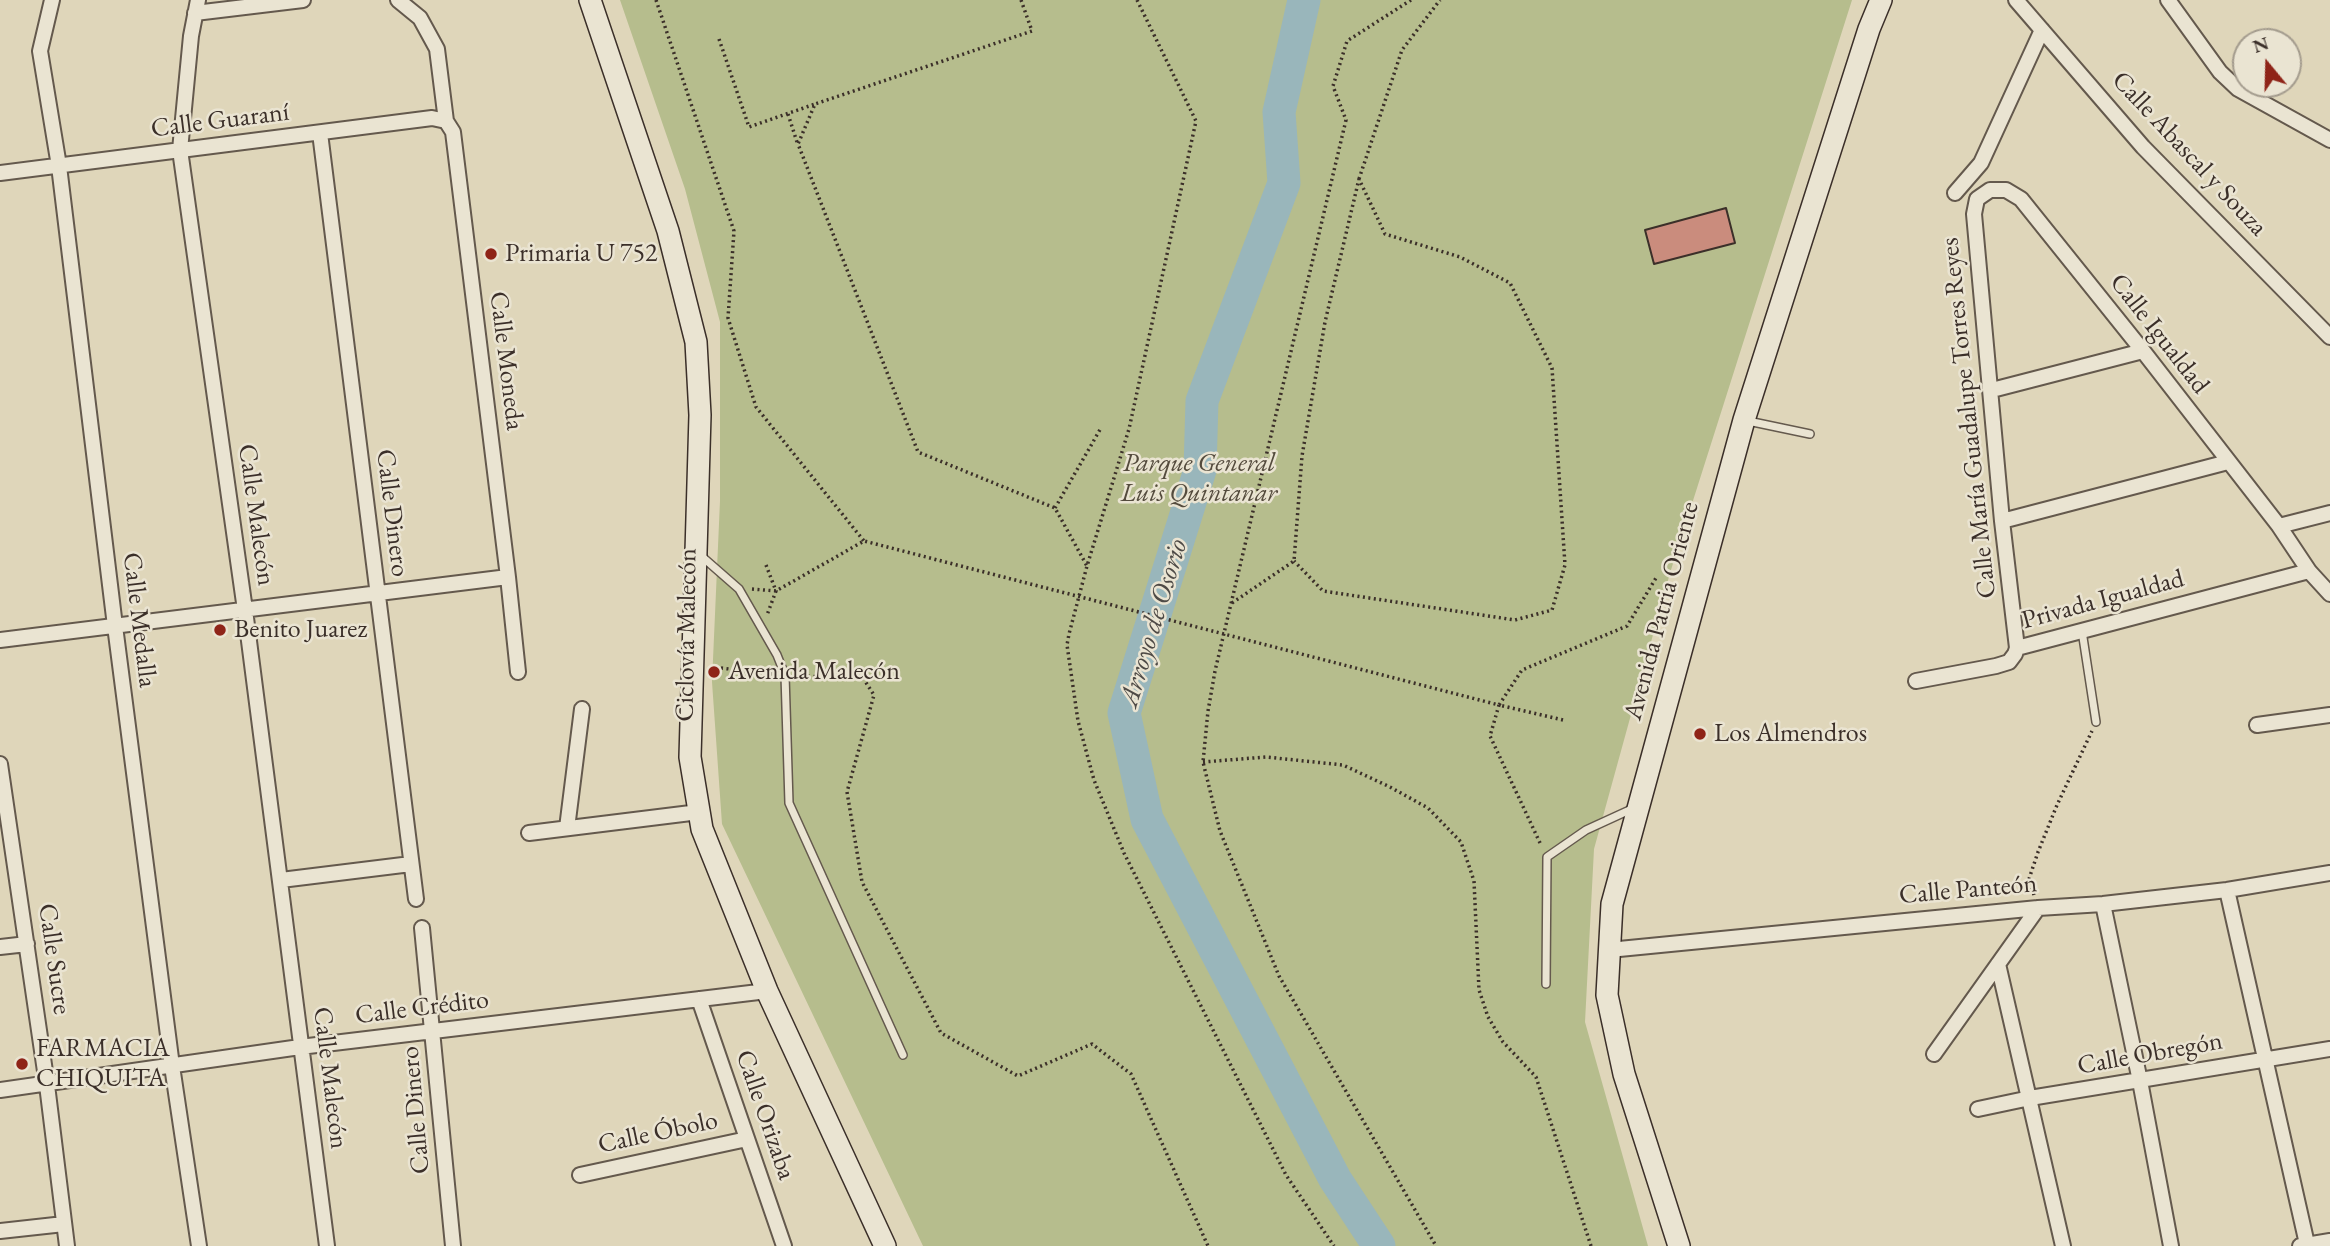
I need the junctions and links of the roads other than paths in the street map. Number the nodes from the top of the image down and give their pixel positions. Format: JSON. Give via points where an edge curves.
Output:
{"nodes":[{"id":1,"x":52,"y":0,"type":"edge"},
{"id":2,"x":303,"y":0,"type":"edge"},
{"id":3,"x":398,"y":0,"type":"edge"},
{"id":4,"x":590,"y":0,"type":"edge"},
{"id":5,"x":1881,"y":0,"type":"edge"},
{"id":6,"x":2016,"y":0,"type":"edge"},
{"id":7,"x":2168,"y":0,"type":"edge"},
{"id":8,"x":197,"y":6,"type":"edge"},
{"id":9,"x":2042,"y":30,"type":"junction"},
{"id":10,"x":446,"y":121,"type":"junction"},
{"id":11,"x":320,"y":133,"type":"junction"},
{"id":12,"x":2330,"y":140,"type":"edge"},
{"id":13,"x":180,"y":150,"type":"junction"},
{"id":14,"x":59,"y":166,"type":"junction"},
{"id":15,"x":0,"y":173,"type":"edge"},
{"id":16,"x":1990,"y":190,"type":"joint"},
{"id":17,"x":1955,"y":193,"type":"dead end"},
{"id":18,"x":2330,"y":337,"type":"edge"},
{"id":19,"x":2143,"y":351,"type":"junction"},
{"id":20,"x":1992,"y":390,"type":"junction"},
{"id":21,"x":1744,"y":420,"type":"junction"},
{"id":22,"x":1810,"y":434,"type":"dead end"},
{"id":23,"x":2228,"y":462,"type":"junction"},
{"id":24,"x":2330,"y":513,"type":"edge"},
{"id":25,"x":2002,"y":521,"type":"junction"},
{"id":26,"x":2279,"y":526,"type":"junction"},
{"id":27,"x":696,"y":551,"type":"junction"},
{"id":28,"x":2309,"y":571,"type":"junction"},
{"id":29,"x":508,"y":577,"type":"junction"},
{"id":30,"x":377,"y":593,"type":"junction"},
{"id":31,"x":2330,"y":594,"type":"edge"},
{"id":32,"x":245,"y":610,"type":"junction"},
{"id":33,"x":115,"y":626,"type":"junction"},
{"id":34,"x":2082,"y":631,"type":"junction"},
{"id":35,"x":0,"y":640,"type":"edge"},
{"id":36,"x":2017,"y":648,"type":"junction"},
{"id":37,"x":518,"y":672,"type":"dead end"},
{"id":38,"x":1916,"y":681,"type":"dead end"},
{"id":39,"x":582,"y":709,"type":"dead end"},
{"id":40,"x":2330,"y":715,"type":"edge"},
{"id":41,"x":2096,"y":722,"type":"road end"},
{"id":42,"x":2257,"y":725,"type":"dead end"},
{"id":43,"x":0,"y":764,"type":"edge"},
{"id":44,"x":2,"y":794,"type":"edge"},
{"id":45,"x":1638,"y":806,"type":"junction"},
{"id":46,"x":699,"y":812,"type":"junction"},
{"id":47,"x":567,"y":828,"type":"junction"},
{"id":48,"x":529,"y":833,"type":"dead end"},
{"id":49,"x":411,"y":864,"type":"junction"},
{"id":50,"x":2330,"y":873,"type":"edge"},
{"id":51,"x":281,"y":880,"type":"junction"},
{"id":52,"x":2227,"y":890,"type":"junction"},
{"id":53,"x":416,"y":899,"type":"dead end"},
{"id":54,"x":2103,"y":904,"type":"junction"},
{"id":55,"x":2038,"y":908,"type":"junction"},
{"id":56,"x":422,"y":928,"type":"dead end"},
{"id":57,"x":27,"y":944,"type":"junction"},
{"id":58,"x":0,"y":947,"type":"edge"},
{"id":59,"x":1609,"y":950,"type":"junction"},
{"id":60,"x":1998,"y":964,"type":"junction"},
{"id":61,"x":1546,"y":984,"type":"dead end"},
{"id":62,"x":767,"y":991,"type":"junction"},
{"id":63,"x":699,"y":999,"type":"junction"},
{"id":64,"x":433,"y":1032,"type":"junction"},
{"id":65,"x":300,"y":1047,"type":"junction"},
{"id":66,"x":2330,"y":1049,"type":"edge"},
{"id":67,"x":1934,"y":1054,"type":"dead end"},
{"id":68,"x":903,"y":1055,"type":"dead end"},
{"id":69,"x":2264,"y":1059,"type":"junction"},
{"id":70,"x":172,"y":1066,"type":"junction"},
{"id":71,"x":2140,"y":1081,"type":"junction"},
{"id":72,"x":47,"y":1085,"type":"junction"},
{"id":73,"x":0,"y":1090,"type":"edge"},
{"id":74,"x":2030,"y":1098,"type":"junction"},
{"id":75,"x":1978,"y":1109,"type":"dead end"},
{"id":76,"x":747,"y":1139,"type":"junction"},
{"id":77,"x":580,"y":1175,"type":"dead end"},
{"id":78,"x":64,"y":1224,"type":"junction"},
{"id":79,"x":0,"y":1231,"type":"edge"},
{"id":80,"x":2330,"y":1241,"type":"edge"},
{"id":81,"x":2303,"y":1245,"type":"edge"},
{"id":82,"x":67,"y":1246,"type":"edge"},
{"id":83,"x":199,"y":1246,"type":"edge"},
{"id":84,"x":327,"y":1246,"type":"edge"},
{"id":85,"x":453,"y":1246,"type":"edge"},
{"id":86,"x":784,"y":1246,"type":"edge"},
{"id":87,"x":884,"y":1246,"type":"edge"},
{"id":88,"x":1679,"y":1246,"type":"edge"},
{"id":89,"x":2063,"y":1246,"type":"edge"},
{"id":90,"x":2171,"y":1246,"type":"edge"}],
"edges":[{"from":1,"to":14,"type":"street","name":"Calle Medalla","via":[[40,51]]},
{"from":2,"to":8,"type":"street"},
{"from":3,"to":10,"type":"street","name":"Calle Moneda","via":[[420,18],[437,49]]},
{"from":4,"to":27,"type":"main road","via":[[667,231],[696,342],[701,415]]},
{"from":5,"to":21,"type":"main road","name":"Avenida Patria Oriente"},
{"from":6,"to":9,"type":"street","name":"Calle Abascal y Souza"},
{"from":7,"to":12,"type":"street","via":[[2220,72],[2238,89]]},
{"from":8,"to":13,"type":"street","name":"Calle Malecón"},
{"from":9,"to":17,"type":"street","via":[[1982,163]]},
{"from":9,"to":18,"type":"street","name":"Calle Abascal y Souza","via":[[2143,147]]},
{"from":10,"to":11,"type":"street","name":"Calle Guaraní","via":[[432,118]]},
{"from":10,"to":29,"type":"street","name":"Calle Moneda","via":[[453,132]]},
{"from":11,"to":13,"type":"street","name":"Calle Guaraní"},
{"from":11,"to":30,"type":"street","name":"Calle Dinero"},
{"from":13,"to":14,"type":"street","name":"Calle Guaraní"},
{"from":13,"to":32,"type":"street","name":"Calle Malecón"},
{"from":14,"to":15,"type":"street","name":"Calle Guaraní"},
{"from":14,"to":33,"type":"street","name":"Calle Medalla"},
{"from":16,"to":19,"type":"street","name":"Calle Igualdad","via":[[2006,190],[2021,199]]},
{"from":16,"to":20,"type":"street","name":"Calle María Guadalupe Torres Reyes","via":[[1977,199],[1974,214]]},
{"from":19,"to":20,"type":"street"},
{"from":19,"to":23,"type":"street","name":"Calle Igualdad"},
{"from":20,"to":25,"type":"street","name":"Calle María Guadalupe Torres Reyes"},
{"from":21,"to":22,"type":"lane"},
{"from":21,"to":45,"type":"main road","name":"Avenida Patria Oriente"},
{"from":23,"to":25,"type":"street"},
{"from":23,"to":26,"type":"street","name":"Calle Igualdad"},
{"from":24,"to":26,"type":"street"},
{"from":25,"to":36,"type":"street","name":"Calle María Guadalupe Torres Reyes"},
{"from":26,"to":28,"type":"street","name":"Calle Igualdad"},
{"from":27,"to":46,"type":"main road","via":[[690,757]]},
{"from":27,"to":68,"type":"lane","via":[[740,589],[778,655],[785,675],[789,803]]},
{"from":28,"to":31,"type":"street","name":"Calle Igualdad"},
{"from":28,"to":34,"type":"street","name":"Privada Igualdad"},
{"from":29,"to":30,"type":"street"},
{"from":29,"to":37,"type":"street","name":"Calle Moneda"},
{"from":30,"to":32,"type":"street"},
{"from":30,"to":49,"type":"street","name":"Calle Dinero"},
{"from":32,"to":33,"type":"street"},
{"from":32,"to":51,"type":"street","name":"Calle Malecón"},
{"from":33,"to":35,"type":"street"},
{"from":33,"to":70,"type":"street","name":"Calle Medalla"},
{"from":34,"to":36,"type":"street","name":"Privada Igualdad"},
{"from":34,"to":41,"type":"lane"},
{"from":36,"to":38,"type":"street","name":"Privada Igualdad","via":[[2009,662]]},
{"from":39,"to":47,"type":"street"},
{"from":40,"to":42,"type":"street"},
{"from":43,"to":44,"type":"street","name":"Calle Sucre"},
{"from":44,"to":57,"type":"street","name":"Calle Sucre"},
{"from":45,"to":59,"type":"main road","name":"Avenida Patria Oriente","via":[[1612,904]]},
{"from":45,"to":61,"type":"lane","via":[[1586,830],[1547,857]]},
{"from":46,"to":47,"type":"street"},
{"from":46,"to":62,"type":"main road"},
{"from":47,"to":48,"type":"street"},
{"from":49,"to":51,"type":"street"},
{"from":49,"to":53,"type":"street","name":"Calle Dinero"},
{"from":50,"to":52,"type":"street","name":"Calle Panteón"},
{"from":51,"to":65,"type":"street","name":"Calle Malecón"},
{"from":52,"to":54,"type":"street","name":"Calle Panteón"},
{"from":52,"to":69,"type":"street"},
{"from":54,"to":55,"type":"street","name":"Calle Panteón"},
{"from":54,"to":71,"type":"street"},
{"from":55,"to":59,"type":"street","name":"Calle Panteón"},
{"from":55,"to":60,"type":"street"},
{"from":56,"to":64,"type":"street","name":"Calle Dinero"},
{"from":57,"to":58,"type":"street"},
{"from":57,"to":72,"type":"street","name":"Calle Sucre"},
{"from":59,"to":88,"type":"main road","name":"Avenida Patria Oriente","via":[[1607,995],[1625,1074]]},
{"from":60,"to":67,"type":"street"},
{"from":60,"to":74,"type":"street"},
{"from":62,"to":63,"type":"street","name":"Calle Crédito"},
{"from":62,"to":87,"type":"main road"},
{"from":63,"to":64,"type":"street","name":"Calle Crédito"},
{"from":63,"to":76,"type":"street","name":"Calle Orizaba"},
{"from":64,"to":65,"type":"street","name":"Calle Crédito"},
{"from":64,"to":85,"type":"street","name":"Calle Dinero"},
{"from":65,"to":70,"type":"street","name":"Calle Crédito"},
{"from":65,"to":84,"type":"street","name":"Calle Malecón"},
{"from":66,"to":69,"type":"street","name":"Calle Obregón"},
{"from":69,"to":71,"type":"street","name":"Calle Obregón"},
{"from":69,"to":81,"type":"street"},
{"from":70,"to":72,"type":"street","name":"Calle Crédito"},
{"from":70,"to":83,"type":"street","name":"Calle Medalla"},
{"from":71,"to":74,"type":"street","name":"Calle Obregón"},
{"from":71,"to":90,"type":"street"},
{"from":72,"to":73,"type":"street","name":"Calle Crédito"},
{"from":72,"to":78,"type":"street","name":"Calle Sucre"},
{"from":74,"to":75,"type":"street","name":"Calle Obregón"},
{"from":74,"to":89,"type":"street"},
{"from":76,"to":77,"type":"street","name":"Calle Óbolo"},
{"from":76,"to":86,"type":"street","name":"Calle Orizaba"},
{"from":78,"to":79,"type":"street"},
{"from":78,"to":82,"type":"street","name":"Calle Sucre"},
{"from":80,"to":81,"type":"street"}]}
